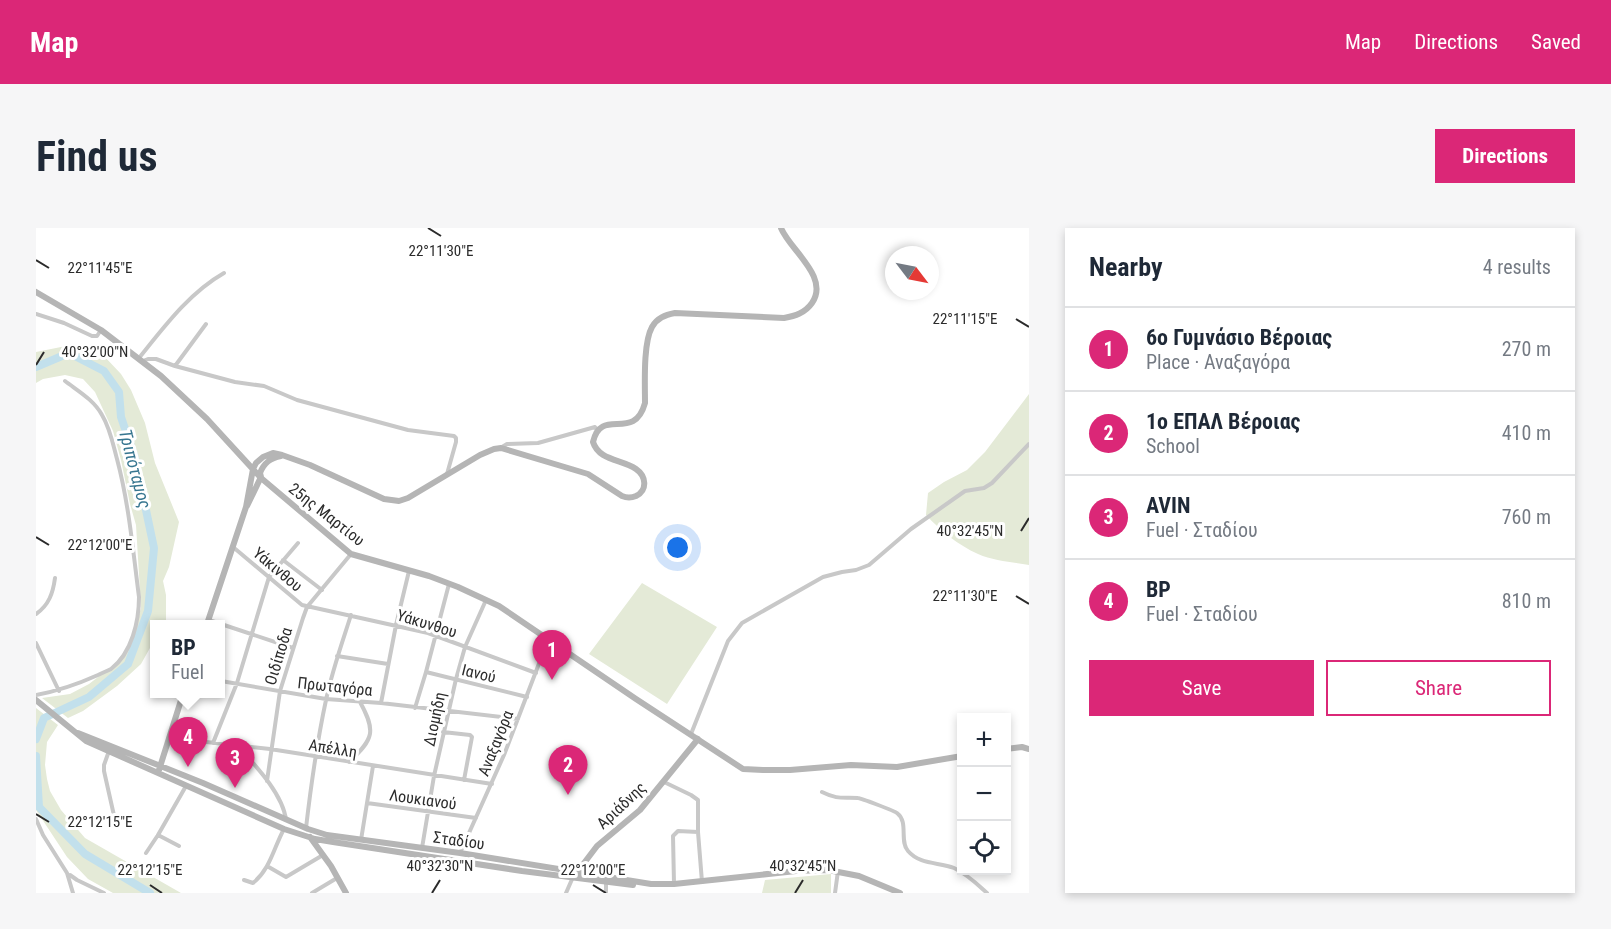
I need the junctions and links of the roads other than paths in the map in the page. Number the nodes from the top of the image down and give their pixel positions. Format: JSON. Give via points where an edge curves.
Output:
{"nodes":[{"id":1,"x":781,"y":228,"type":"edge"},
{"id":2,"x":224,"y":273,"type":"dead end"},
{"id":3,"x":36,"y":292,"type":"edge"},
{"id":4,"x":36,"y":314,"type":"edge"},
{"id":5,"x":206,"y":324,"type":"dead end"},
{"id":6,"x":101,"y":330,"type":"junction"},
{"id":7,"x":141,"y":359,"type":"junction"},
{"id":8,"x":175,"y":366,"type":"junction"},
{"id":9,"x":65,"y":381,"type":"dead end"},
{"id":10,"x":597,"y":430,"type":"junction"},
{"id":11,"x":1029,"y":444,"type":"edge"},
{"id":12,"x":501,"y":448,"type":"junction"},
{"id":13,"x":287,"y":457,"type":"junction"},
{"id":14,"x":253,"y":469,"type":"junction"},
{"id":15,"x":447,"y":475,"type":"junction"},
{"id":16,"x":261,"y":477,"type":"junction"},
{"id":17,"x":246,"y":507,"type":"junction"},
{"id":18,"x":298,"y":543,"type":"dead end"},
{"id":19,"x":233,"y":547,"type":"junction"},
{"id":20,"x":351,"y":554,"type":"junction"},
{"id":21,"x":283,"y":560,"type":"junction"},
{"id":22,"x":409,"y":570,"type":"junction"},
{"id":23,"x":269,"y":577,"type":"junction"},
{"id":24,"x":55,"y":578,"type":"dead end"},
{"id":25,"x":449,"y":583,"type":"junction"},
{"id":26,"x":322,"y":590,"type":"junction"},
{"id":27,"x":486,"y":600,"type":"junction"},
{"id":28,"x":307,"y":607,"type":"junction"},
{"id":29,"x":36,"y":614,"type":"edge"},
{"id":30,"x":351,"y":615,"type":"junction"},
{"id":31,"x":209,"y":620,"type":"edge"},
{"id":32,"x":396,"y":625,"type":"junction"},
{"id":33,"x":225,"y":627,"type":"edge"},
{"id":34,"x":252,"y":634,"type":"junction"},
{"id":35,"x":436,"y":636,"type":"junction"},
{"id":36,"x":548,"y":640,"type":"junction"},
{"id":37,"x":36,"y":642,"type":"edge"},
{"id":38,"x":465,"y":647,"type":"junction"},
{"id":39,"x":293,"y":648,"type":"junction"},
{"id":40,"x":337,"y":656,"type":"junction"},
{"id":41,"x":388,"y":664,"type":"junction"},
{"id":42,"x":426,"y":672,"type":"junction"},
{"id":43,"x":536,"y":673,"type":"junction"},
{"id":44,"x":456,"y":679,"type":"junction"},
{"id":45,"x":225,"y":682,"type":"edge"},
{"id":46,"x":237,"y":684,"type":"junction"},
{"id":47,"x":59,"y":691,"type":"junction"},
{"id":48,"x":280,"y":691,"type":"junction"},
{"id":49,"x":36,"y":694,"type":"edge"},
{"id":50,"x":527,"y":696,"type":"junction"},
{"id":51,"x":181,"y":698,"type":"edge"},
{"id":52,"x":326,"y":699,"type":"junction"},
{"id":53,"x":359,"y":701,"type":"junction"},
{"id":54,"x":38,"y":702,"type":"edge"},
{"id":55,"x":381,"y":703,"type":"junction"},
{"id":56,"x":415,"y":708,"type":"junction"},
{"id":57,"x":448,"y":711,"type":"junction"},
{"id":58,"x":518,"y":719,"type":"junction"},
{"id":59,"x":443,"y":732,"type":"junction"},
{"id":60,"x":78,"y":734,"type":"junction"},
{"id":61,"x":691,"y":734,"type":"junction"},
{"id":62,"x":169,"y":738,"type":"junction"},
{"id":63,"x":698,"y":739,"type":"junction"},
{"id":64,"x":213,"y":743,"type":"junction"},
{"id":65,"x":237,"y":745,"type":"junction"},
{"id":66,"x":1011,"y":748,"type":"edge"},
{"id":67,"x":270,"y":749,"type":"junction"},
{"id":68,"x":1029,"y":749,"type":"edge"},
{"id":69,"x":109,"y":751,"type":"junction"},
{"id":70,"x":316,"y":757,"type":"junction"},
{"id":71,"x":957,"y":757,"type":"edge"},
{"id":72,"x":348,"y":762,"type":"junction"},
{"id":73,"x":373,"y":766,"type":"junction"},
{"id":74,"x":159,"y":770,"type":"junction"},
{"id":75,"x":434,"y":776,"type":"junction"},
{"id":76,"x":464,"y":780,"type":"junction"},
{"id":77,"x":267,"y":781,"type":"junction"},
{"id":78,"x":664,"y":782,"type":"junction"},
{"id":79,"x":492,"y":784,"type":"junction"},
{"id":80,"x":186,"y":786,"type":"junction"},
{"id":81,"x":822,"y":792,"type":"dead end"},
{"id":82,"x":367,"y":803,"type":"junction"},
{"id":83,"x":428,"y":812,"type":"junction"},
{"id":84,"x":476,"y":818,"type":"junction"},
{"id":85,"x":36,"y":819,"type":"edge"},
{"id":86,"x":115,"y":820,"type":"dead end"},
{"id":87,"x":286,"y":820,"type":"junction"},
{"id":88,"x":284,"y":829,"type":"junction"},
{"id":89,"x":306,"y":829,"type":"junction"},
{"id":90,"x":698,"y":832,"type":"junction"},
{"id":91,"x":158,"y":835,"type":"junction"},
{"id":92,"x":310,"y":837,"type":"junction"},
{"id":93,"x":361,"y":840,"type":"junction"},
{"id":94,"x":179,"y":846,"type":"dead end"},
{"id":95,"x":422,"y":848,"type":"junction"},
{"id":96,"x":146,"y":853,"type":"dead end"},
{"id":97,"x":460,"y":853,"type":"junction"},
{"id":98,"x":323,"y":855,"type":"junction"},
{"id":99,"x":267,"y":866,"type":"junction"},
{"id":100,"x":838,"y":871,"type":"junction"},
{"id":101,"x":68,"y":873,"type":"junction"},
{"id":102,"x":575,"y":875,"type":"junction"},
{"id":103,"x":337,"y":878,"type":"junction"},
{"id":104,"x":244,"y":880,"type":"dead end"},
{"id":105,"x":606,"y":882,"type":"junction"},
{"id":106,"x":702,"y":882,"type":"junction"},
{"id":107,"x":651,"y":884,"type":"junction"},
{"id":108,"x":674,"y":885,"type":"junction"},
{"id":109,"x":73,"y":893,"type":"edge"},
{"id":110,"x":104,"y":893,"type":"edge"},
{"id":111,"x":312,"y":893,"type":"edge"},
{"id":112,"x":346,"y":893,"type":"edge"},
{"id":113,"x":566,"y":893,"type":"edge"},
{"id":114,"x":606,"y":893,"type":"edge"},
{"id":115,"x":835,"y":893,"type":"edge"},
{"id":116,"x":900,"y":893,"type":"edge"},
{"id":117,"x":987,"y":893,"type":"edge"}],
"edges":[{"from":1,"to":10,"type":"street","via":[[815,278],[817,291],[811,305],[784,318],[675,313],[659,318],[653,325],[647,349],[643,411],[634,422],[605,425]]},
{"from":2,"to":7,"type":"street","via":[[173,317]]},
{"from":3,"to":6,"type":"street","name":"25ης Μαρτίου"},
{"from":4,"to":6,"type":"street","via":[[92,336]]},
{"from":5,"to":8,"type":"street"},
{"from":6,"to":7,"type":"street","name":"25ης Μαρτίου"},
{"from":7,"to":8,"type":"street","via":[[156,359]]},
{"from":7,"to":14,"type":"street","name":"25ης Μαρτίου","via":[[190,402]]},
{"from":8,"to":15,"type":"street","via":[[264,386],[297,400],[408,430],[454,436],[456,442]]},
{"from":9,"to":47,"type":"street","via":[[102,414],[111,435],[128,513],[139,611],[131,641],[111,668]]},
{"from":10,"to":12,"type":"street","via":[[595,427],[538,443],[507,444]]},
{"from":10,"to":12,"type":"street","via":[[593,442],[596,449],[637,469],[644,478],[644,487],[637,495],[622,496],[588,474]]},
{"from":11,"to":61,"type":"street","via":[[992,483],[965,491],[869,565],[823,577],[742,623],[728,641]]},
{"from":12,"to":15,"type":"street"},
{"from":13,"to":14,"type":"street","via":[[271,453]]},
{"from":13,"to":15,"type":"street","via":[[394,501],[408,498]]},
{"from":13,"to":16,"type":"street","via":[[268,460]]},
{"from":14,"to":16,"type":"street","name":"25ης Μαρτίου"},
{"from":14,"to":17,"type":"street"},
{"from":16,"to":17,"type":"street"},
{"from":16,"to":20,"type":"street","name":"25ης Μαρτίου"},
{"from":17,"to":19,"type":"street"},
{"from":18,"to":21,"type":"street"},
{"from":19,"to":23,"type":"street","name":"Υάκινθου"},
{"from":19,"to":31,"type":"street"},
{"from":20,"to":22,"type":"street","name":"25ης Μαρτίου"},
{"from":20,"to":26,"type":"street","name":"Οιδίποδα"},
{"from":21,"to":23,"type":"street"},
{"from":21,"to":26,"type":"street"},
{"from":22,"to":25,"type":"street","name":"25ης Μαρτίου"},
{"from":22,"to":32,"type":"street"},
{"from":23,"to":28,"type":"street","name":"Υάκινθου"},
{"from":23,"to":34,"type":"street"},
{"from":24,"to":29,"type":"street","via":[[51,596]]},
{"from":25,"to":27,"type":"street","name":"25ης Μαρτίου"},
{"from":25,"to":35,"type":"street"},
{"from":26,"to":28,"type":"street","name":"Οιδίποδα"},
{"from":27,"to":36,"type":"street","name":"25ης Μαρτίου"},
{"from":27,"to":38,"type":"street","name":"Διομήδη"},
{"from":28,"to":30,"type":"street","name":"Υάκυνθου"},
{"from":28,"to":39,"type":"street","name":"Οιδίποδα"},
{"from":30,"to":32,"type":"street","name":"Υάκυνθου"},
{"from":30,"to":40,"type":"street"},
{"from":32,"to":35,"type":"street","name":"Υάκυνθου"},
{"from":32,"to":41,"type":"street"},
{"from":33,"to":34,"type":"street"},
{"from":34,"to":39,"type":"street"},
{"from":34,"to":46,"type":"street"},
{"from":35,"to":38,"type":"street","name":"Υάκυνθου"},
{"from":35,"to":42,"type":"street"},
{"from":36,"to":43,"type":"street","name":"Αναξαγόρα"},
{"from":36,"to":61,"type":"street","name":"25ης Μαρτίου"},
{"from":37,"to":47,"type":"street"},
{"from":38,"to":43,"type":"street","name":"Υάκυνθου"},
{"from":38,"to":44,"type":"street","name":"Διομήδη"},
{"from":39,"to":48,"type":"street","name":"Οιδίποδα"},
{"from":40,"to":41,"type":"street"},
{"from":40,"to":52,"type":"street"},
{"from":41,"to":55,"type":"street"},
{"from":42,"to":44,"type":"street","name":"Ιανού"},
{"from":42,"to":56,"type":"street"},
{"from":43,"to":50,"type":"street","name":"Αναξαγόρα"},
{"from":44,"to":50,"type":"street","name":"Ιανού"},
{"from":44,"to":57,"type":"street","name":"Διομήδη"},
{"from":45,"to":46,"type":"street","name":"Πρωταγόρα"},
{"from":46,"to":48,"type":"street","name":"Πρωταγόρα"},
{"from":46,"to":64,"type":"street"},
{"from":47,"to":49,"type":"street"},
{"from":48,"to":52,"type":"street","name":"Πρωταγόρα"},
{"from":48,"to":67,"type":"street","name":"Οιδίποδα"},
{"from":50,"to":58,"type":"street","name":"Αναξαγόρα"},
{"from":51,"to":62,"type":"street"},
{"from":52,"to":53,"type":"street","name":"Πρωταγόρα"},
{"from":52,"to":70,"type":"street"},
{"from":53,"to":55,"type":"street","name":"Πρωταγόρα"},
{"from":53,"to":72,"type":"street","via":[[371,729],[364,746]]},
{"from":54,"to":60,"type":"street","name":"Σταδίου"},
{"from":55,"to":56,"type":"street","name":"Πρωταγόρα"},
{"from":56,"to":57,"type":"street","name":"Πρωταγόρα"},
{"from":57,"to":58,"type":"street","name":"Πρωταγόρα"},
{"from":57,"to":59,"type":"street","name":"Διομήδη"},
{"from":58,"to":79,"type":"street","name":"Αναξαγόρα"},
{"from":59,"to":75,"type":"street","name":"Διομήδη"},
{"from":59,"to":76,"type":"street","via":[[472,737]]},
{"from":60,"to":69,"type":"street","name":"Σταδίου"},
{"from":60,"to":74,"type":"street","name":"Σταδίου"},
{"from":61,"to":63,"type":"street","name":"25ης Μαρτίου"},
{"from":62,"to":64,"type":"street","name":"Απέλλη"},
{"from":62,"to":74,"type":"street"},
{"from":63,"to":71,"type":"street","name":"25ης Μαρτίου","via":[[738,766],[756,770],[897,767]]},
{"from":63,"to":78,"type":"street","name":"Αριάδνης"},
{"from":64,"to":65,"type":"street","name":"Απέλλη"},
{"from":65,"to":67,"type":"street","name":"Απέλλη"},
{"from":65,"to":77,"type":"street"},
{"from":66,"to":68,"type":"street"},
{"from":67,"to":70,"type":"street","name":"Απέλλη"},
{"from":67,"to":77,"type":"street","name":"Οιδίποδα"},
{"from":69,"to":74,"type":"street","name":"Σταδίου"},
{"from":69,"to":86,"type":"street","via":[[104,771]]},
{"from":70,"to":72,"type":"street","name":"Απέλλη"},
{"from":70,"to":89,"type":"street"},
{"from":72,"to":73,"type":"street","name":"Απέλλη"},
{"from":73,"to":75,"type":"street","name":"Απέλλη"},
{"from":73,"to":82,"type":"street"},
{"from":74,"to":80,"type":"street","name":"Σταδίου"},
{"from":74,"to":87,"type":"street","name":"Σταδίου"},
{"from":75,"to":76,"type":"street","name":"Απέλλη"},
{"from":75,"to":83,"type":"street","name":"Διομήδη"},
{"from":76,"to":79,"type":"street","name":"Απέλλη"},
{"from":77,"to":87,"type":"street","via":[[285,809]]},
{"from":78,"to":90,"type":"street","via":[[698,800]]},
{"from":78,"to":102,"type":"street","name":"Αριάδνης","via":[[640,810],[597,846]]},
{"from":79,"to":84,"type":"street","name":"Αναξαγόρα"},
{"from":80,"to":88,"type":"street","name":"Σταδίου"},
{"from":80,"to":91,"type":"street"},
{"from":81,"to":117,"type":"street","via":[[836,798],[863,799],[896,812],[902,819],[905,846],[911,854],[956,869]]},
{"from":82,"to":83,"type":"street","name":"Λουκιανού"},
{"from":82,"to":93,"type":"street"},
{"from":83,"to":84,"type":"street","name":"Λουκιανού"},
{"from":83,"to":95,"type":"street","name":"Διομήδη"},
{"from":84,"to":97,"type":"street","name":"Αναξαγόρα"},
{"from":85,"to":101,"type":"street"},
{"from":87,"to":89,"type":"street","name":"Σταδίου"},
{"from":88,"to":92,"type":"street","name":"Σταδίου"},
{"from":88,"to":99,"type":"street"},
{"from":89,"to":92,"type":"street"},
{"from":89,"to":93,"type":"street","name":"Σταδίου"},
{"from":90,"to":106,"type":"street"},
{"from":90,"to":108,"type":"street","via":[[678,831],[673,836]]},
{"from":91,"to":94,"type":"street"},
{"from":91,"to":96,"type":"street"},
{"from":92,"to":98,"type":"street"},
{"from":92,"to":102,"type":"street","name":"Σταδίου","via":[[522,871]]},
{"from":93,"to":95,"type":"street","name":"Σταδίου"},
{"from":95,"to":97,"type":"street","name":"Σταδίου"},
{"from":97,"to":102,"type":"street","name":"Σταδίου"},
{"from":98,"to":99,"type":"street","via":[[286,878]]},
{"from":98,"to":103,"type":"street"},
{"from":99,"to":104,"type":"street","via":[[253,883]]},
{"from":100,"to":106,"type":"street","via":[[796,871]]},
{"from":100,"to":115,"type":"street"},
{"from":100,"to":116,"type":"street"},
{"from":101,"to":109,"type":"street"},
{"from":101,"to":110,"type":"street"},
{"from":102,"to":105,"type":"street","name":"Σταδίου"},
{"from":102,"to":107,"type":"street","name":"Σταδίου"},
{"from":102,"to":113,"type":"street","name":"Αριάδνης"},
{"from":103,"to":111,"type":"street"},
{"from":103,"to":112,"type":"street"},
{"from":105,"to":107,"type":"street","name":"Σταδίου"},
{"from":105,"to":114,"type":"street"},
{"from":106,"to":108,"type":"street"},
{"from":107,"to":108,"type":"street"}]}
